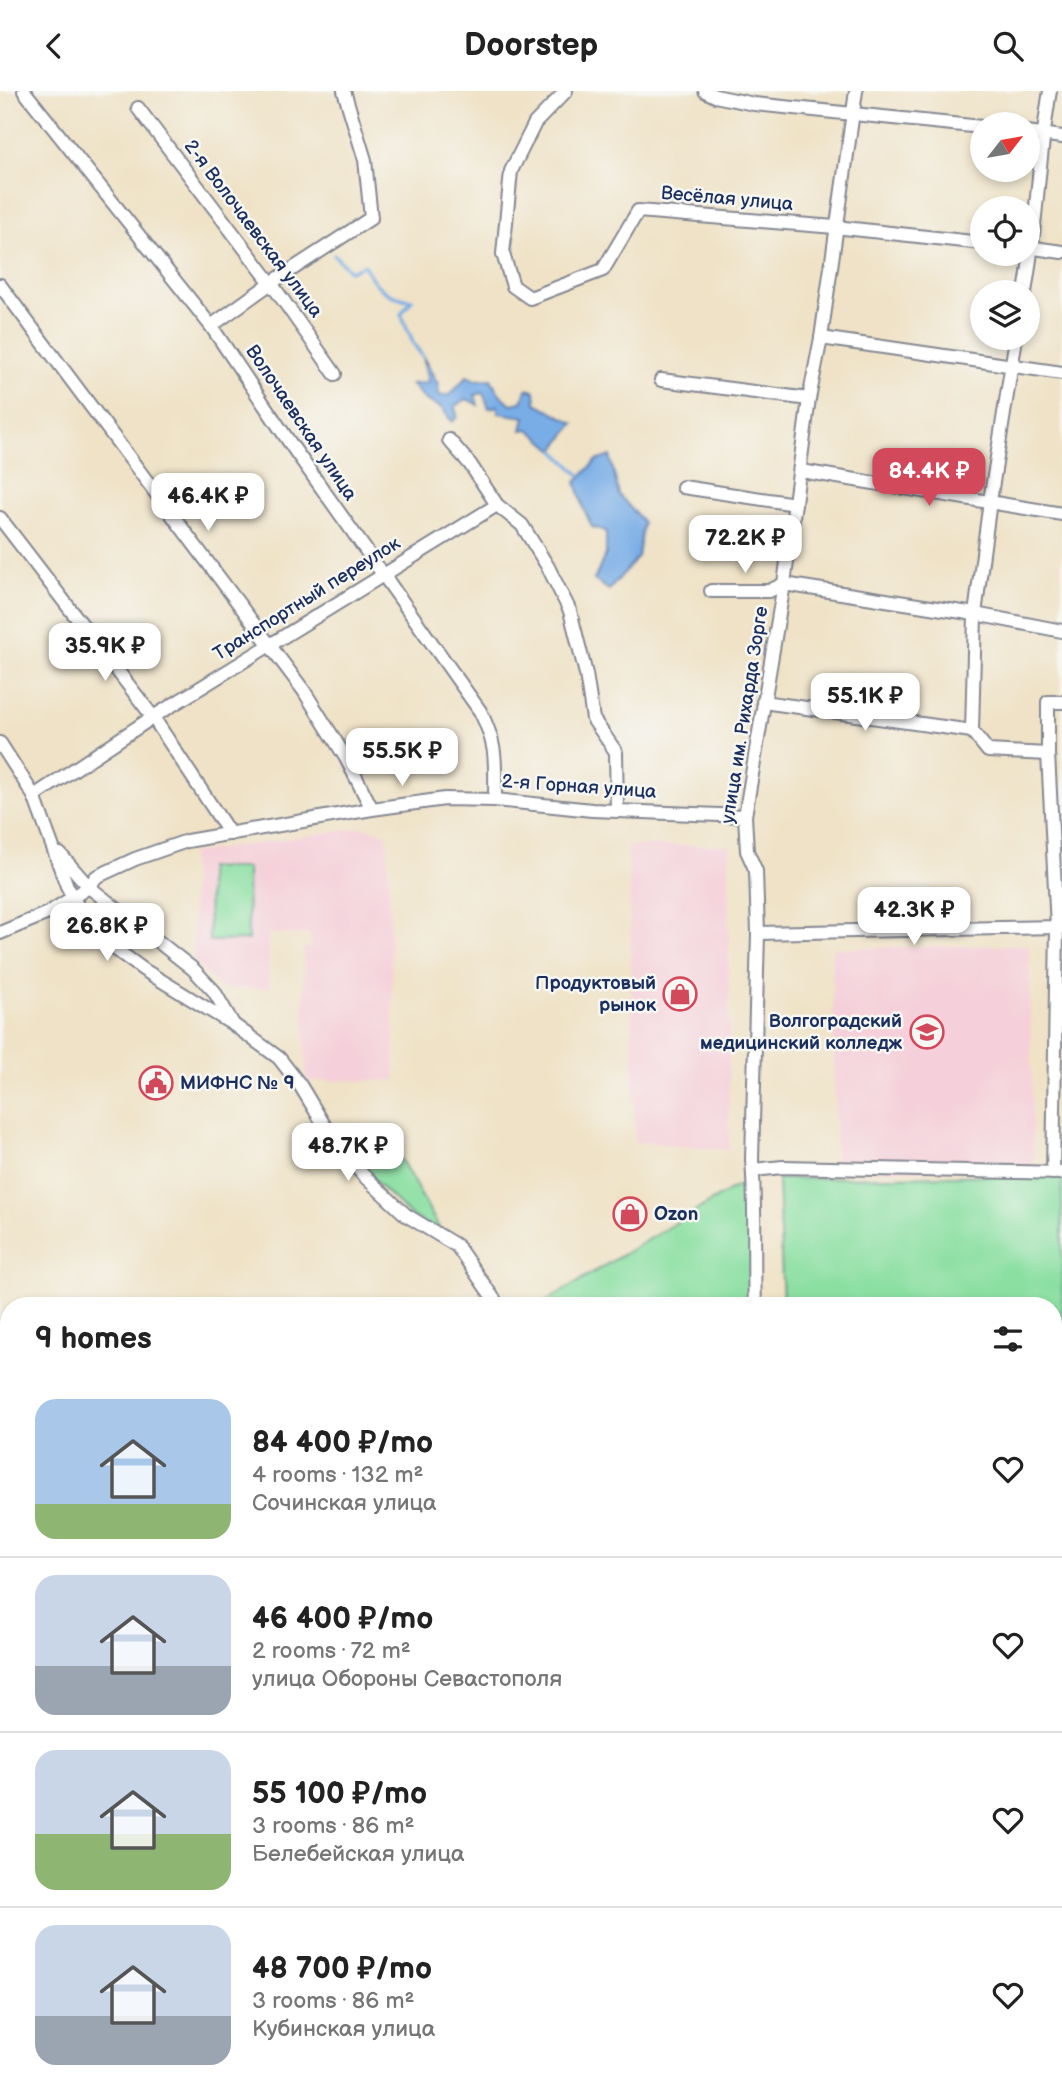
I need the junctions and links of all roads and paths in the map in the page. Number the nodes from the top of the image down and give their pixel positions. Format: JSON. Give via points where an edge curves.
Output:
{"nodes":[{"id":1,"x":24,"y":91,"type":"edge"},
{"id":2,"x":344,"y":91,"type":"edge"},
{"id":3,"x":705,"y":91,"type":"edge"},
{"id":4,"x":856,"y":91,"type":"edge"},
{"id":5,"x":1050,"y":91,"type":"edge"},
{"id":6,"x":564,"y":92,"type":"edge"},
{"id":7,"x":138,"y":108,"type":"dead end"},
{"id":8,"x":854,"y":115,"type":"junction"},
{"id":9,"x":970,"y":126,"type":"edge"},
{"id":10,"x":1042,"y":134,"type":"junction"},
{"id":11,"x":1062,"y":137,"type":"edge"},
{"id":12,"x":1035,"y":196,"type":"edge"},
{"id":13,"x":835,"y":227,"type":"junction"},
{"id":14,"x":970,"y":242,"type":"edge"},
{"id":15,"x":1040,"y":249,"type":"edge"},
{"id":16,"x":1062,"y":252,"type":"edge"},
{"id":17,"x":271,"y":283,"type":"junction"},
{"id":18,"x":0,"y":285,"type":"edge"},
{"id":19,"x":211,"y":326,"type":"junction"},
{"id":20,"x":821,"y":338,"type":"junction"},
{"id":21,"x":1014,"y":350,"type":"edge"},
{"id":22,"x":1011,"y":366,"type":"junction"},
{"id":23,"x":1062,"y":373,"type":"edge"},
{"id":24,"x":335,"y":374,"type":"dead end"},
{"id":25,"x":661,"y":380,"type":"dead end"},
{"id":26,"x":809,"y":399,"type":"junction"},
{"id":27,"x":449,"y":440,"type":"dead end"},
{"id":28,"x":801,"y":471,"type":"junction"},
{"id":29,"x":683,"y":487,"type":"dead end"},
{"id":30,"x":990,"y":501,"type":"junction"},
{"id":31,"x":795,"y":504,"type":"junction"},
{"id":32,"x":497,"y":505,"type":"junction"},
{"id":33,"x":1062,"y":514,"type":"edge"},
{"id":34,"x":0,"y":518,"type":"edge"},
{"id":35,"x":383,"y":575,"type":"junction"},
{"id":36,"x":784,"y":584,"type":"junction"},
{"id":37,"x":711,"y":591,"type":"dead end"},
{"id":38,"x":975,"y":614,"type":"junction"},
{"id":39,"x":1062,"y":631,"type":"edge"},
{"id":40,"x":270,"y":643,"type":"junction"},
{"id":41,"x":763,"y":702,"type":"junction"},
{"id":42,"x":1062,"y":702,"type":"edge"},
{"id":43,"x":153,"y":717,"type":"junction"},
{"id":44,"x":972,"y":731,"type":"junction"},
{"id":45,"x":0,"y":743,"type":"edge"},
{"id":46,"x":1048,"y":754,"type":"junction"},
{"id":47,"x":34,"y":796,"type":"junction"},
{"id":48,"x":495,"y":800,"type":"junction"},
{"id":49,"x":372,"y":809,"type":"junction"},
{"id":50,"x":617,"y":811,"type":"junction"},
{"id":51,"x":745,"y":816,"type":"junction"},
{"id":52,"x":230,"y":834,"type":"junction"},
{"id":53,"x":49,"y":840,"type":"junction"},
{"id":54,"x":89,"y":887,"type":"junction"},
{"id":55,"x":73,"y":898,"type":"junction"},
{"id":56,"x":1060,"y":926,"type":"edge"},
{"id":57,"x":0,"y":933,"type":"edge"},
{"id":58,"x":758,"y":933,"type":"junction"},
{"id":59,"x":234,"y":1025,"type":"junction"},
{"id":60,"x":753,"y":1170,"type":"junction"},
{"id":61,"x":1057,"y":1173,"type":"edge"},
{"id":62,"x":492,"y":1297,"type":"edge"},
{"id":63,"x":755,"y":1297,"type":"edge"}],
"edges":[{"from":1,"to":19,"type":"street","name":"Волочаевская улица"},
{"from":2,"to":17,"type":"street","via":[[365,160],[371,218]]},
{"from":3,"to":8,"type":"street","via":[[754,104]]},
{"from":4,"to":8,"type":"street","name":"улица им. Рихарда Зорге"},
{"from":5,"to":10,"type":"street"},
{"from":6,"to":13,"type":"street","name":"Весёлая улица","via":[[535,123],[510,171],[503,254],[513,286],[530,298],[603,270],[638,211]]},
{"from":7,"to":17,"type":"street","name":"2-я Волочаевская улица"},
{"from":8,"to":9,"type":"street"},
{"from":8,"to":13,"type":"street","name":"улица им. Рихарда Зорге"},
{"from":10,"to":11,"type":"street"},
{"from":10,"to":12,"type":"street"},
{"from":13,"to":14,"type":"street","name":"Весёлая улица"},
{"from":13,"to":20,"type":"street","name":"улица им. Рихарда Зорге"},
{"from":15,"to":16,"type":"street"},
{"from":17,"to":19,"type":"street"},
{"from":17,"to":24,"type":"street","name":"2-я Волочаевская улица"},
{"from":18,"to":40,"type":"street"},
{"from":19,"to":35,"type":"street","name":"Волочаевская улица"},
{"from":20,"to":22,"type":"street"},
{"from":20,"to":26,"type":"street","name":"улица им. Рихарда Зорге"},
{"from":21,"to":22,"type":"street"},
{"from":22,"to":23,"type":"street"},
{"from":22,"to":30,"type":"street"},
{"from":25,"to":26,"type":"street"},
{"from":26,"to":28,"type":"street","name":"улица им. Рихарда Зорге"},
{"from":27,"to":32,"type":"street"},
{"from":28,"to":30,"type":"street"},
{"from":28,"to":31,"type":"street","name":"улица им. Рихарда Зорге"},
{"from":29,"to":31,"type":"street"},
{"from":30,"to":33,"type":"street"},
{"from":30,"to":38,"type":"street"},
{"from":31,"to":36,"type":"street","name":"улица им. Рихарда Зорге"},
{"from":32,"to":35,"type":"street","name":"Транспортный переулок"},
{"from":32,"to":50,"type":"street","via":[[522,525],[570,611],[593,719],[616,752]]},
{"from":34,"to":43,"type":"street"},
{"from":35,"to":40,"type":"street","name":"Транспортный переулок"},
{"from":35,"to":48,"type":"street","name":"Волочаевская улица","via":[[491,733]]},
{"from":36,"to":37,"type":"street","via":[[769,591]]},
{"from":36,"to":38,"type":"street"},
{"from":36,"to":41,"type":"street","name":"улица им. Рихарда Зорге"},
{"from":38,"to":39,"type":"street"},
{"from":38,"to":44,"type":"street"},
{"from":40,"to":43,"type":"street","name":"Транспортный переулок"},
{"from":40,"to":49,"type":"street","via":[[346,758]]},
{"from":41,"to":44,"type":"street"},
{"from":41,"to":51,"type":"street","name":"улица им. Рихарда Зорге"},
{"from":42,"to":46,"type":"street","via":[[1048,702]]},
{"from":43,"to":47,"type":"street","name":"Транспортный переулок"},
{"from":43,"to":52,"type":"street"},
{"from":44,"to":46,"type":"street","via":[[988,751]]},
{"from":45,"to":47,"type":"street"},
{"from":46,"to":56,"type":"street"},
{"from":47,"to":53,"type":"street"},
{"from":48,"to":49,"type":"street","name":"2-я Горная улица","via":[[444,799]]},
{"from":48,"to":50,"type":"street","name":"2-я Горная улица"},
{"from":49,"to":52,"type":"street","name":"2-я Горная улица"},
{"from":50,"to":51,"type":"street","name":"2-я Горная улица"},
{"from":51,"to":58,"type":"street","name":"улица им. Рихарда Зорге","via":[[747,851],[756,871]]},
{"from":52,"to":54,"type":"street","name":"2-я Горная улица","via":[[187,841],[135,859],[96,877]]},
{"from":53,"to":54,"type":"street"},
{"from":53,"to":55,"type":"street"},
{"from":54,"to":55,"type":"street","name":"2-я Горная улица"},
{"from":54,"to":59,"type":"street","via":[[193,969],[214,991]]},
{"from":55,"to":57,"type":"street"},
{"from":55,"to":59,"type":"street","via":[[107,943]]},
{"from":56,"to":58,"type":"street"},
{"from":56,"to":61,"type":"street"},
{"from":58,"to":60,"type":"street","name":"улица им. Рихарда Зорге"},
{"from":59,"to":62,"type":"street","via":[[284,1064],[332,1138],[373,1186],[406,1215],[457,1246]]},
{"from":60,"to":61,"type":"street"},
{"from":60,"to":63,"type":"street","name":"улица им. Рихарда Зорге"}]}
